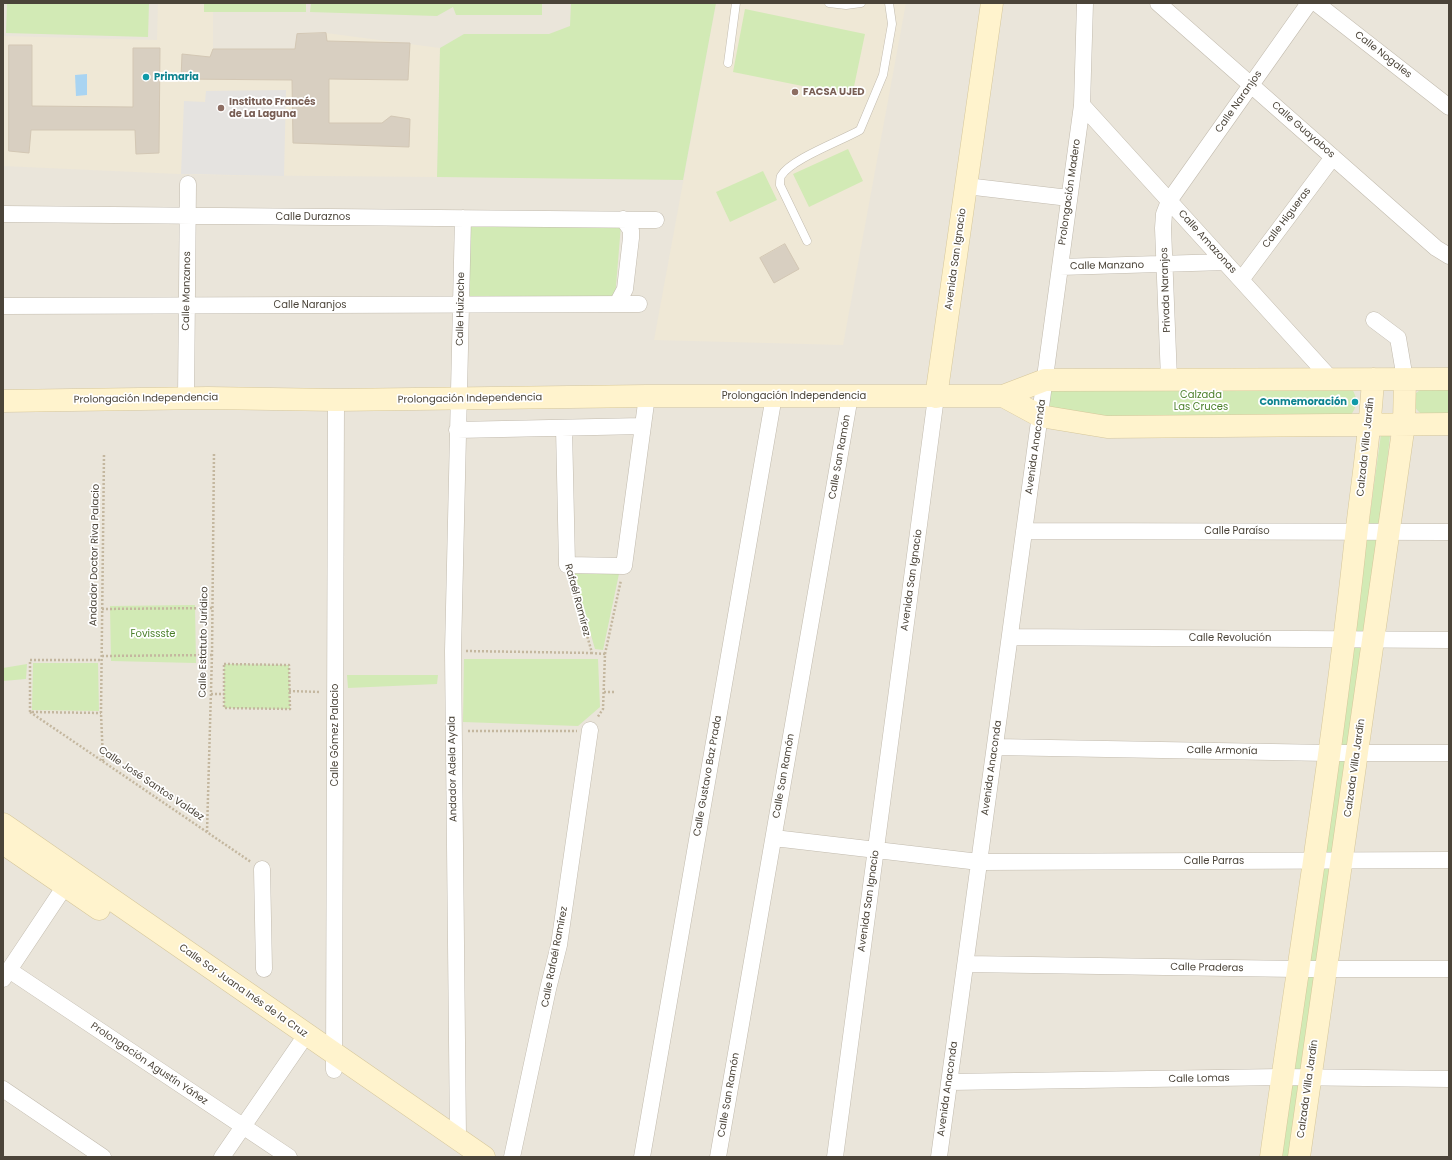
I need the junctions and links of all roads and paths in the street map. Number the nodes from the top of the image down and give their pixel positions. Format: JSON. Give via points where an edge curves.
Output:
{"nodes":[{"id":1,"x":736,"y":3,"type":"edge"},
{"id":2,"x":829,"y":3,"type":"edge"},
{"id":3,"x":861,"y":3,"type":"edge"},
{"id":4,"x":889,"y":3,"type":"edge"},
{"id":5,"x":992,"y":3,"type":"edge"},
{"id":6,"x":1085,"y":3,"type":"edge"},
{"id":7,"x":1158,"y":3,"type":"edge"},
{"id":8,"x":1309,"y":3,"type":"edge"},
{"id":9,"x":1316,"y":3,"type":"edge"},
{"id":10,"x":728,"y":62,"type":"dead end"},
{"id":11,"x":1251,"y":85,"type":"junction"},
{"id":12,"x":1082,"y":105,"type":"junction"},
{"id":13,"x":1449,"y":107,"type":"edge"},
{"id":14,"x":1333,"y":157,"type":"junction"},
{"id":15,"x":188,"y":184,"type":"dead end"},
{"id":16,"x":966,"y":186,"type":"junction"},
{"id":17,"x":1069,"y":198,"type":"junction"},
{"id":18,"x":1169,"y":201,"type":"junction"},
{"id":19,"x":3,"y":214,"type":"edge"},
{"id":20,"x":188,"y":216,"type":"junction"},
{"id":21,"x":463,"y":218,"type":"junction"},
{"id":22,"x":623,"y":219,"type":"junction"},
{"id":23,"x":656,"y":220,"type":"dead end"},
{"id":24,"x":807,"y":241,"type":"dead end"},
{"id":25,"x":1449,"y":256,"type":"edge"},
{"id":26,"x":1225,"y":262,"type":"junction"},
{"id":27,"x":1165,"y":264,"type":"junction"},
{"id":28,"x":1060,"y":267,"type":"junction"},
{"id":29,"x":1241,"y":280,"type":"junction"},
{"id":30,"x":461,"y":304,"type":"junction"},
{"id":31,"x":617,"y":304,"type":"junction"},
{"id":32,"x":639,"y":304,"type":"dead end"},
{"id":33,"x":187,"y":305,"type":"junction"},
{"id":34,"x":3,"y":306,"type":"edge"},
{"id":35,"x":1374,"y":320,"type":"dead end"},
{"id":36,"x":1169,"y":379,"type":"junction"},
{"id":37,"x":1331,"y":379,"type":"junction"},
{"id":38,"x":1373,"y":379,"type":"junction"},
{"id":39,"x":1405,"y":379,"type":"junction"},
{"id":40,"x":1449,"y":379,"type":"edge"},
{"id":41,"x":1045,"y":380,"type":"junction"},
{"id":42,"x":647,"y":396,"type":"junction"},
{"id":43,"x":774,"y":396,"type":"junction"},
{"id":44,"x":850,"y":396,"type":"junction"},
{"id":45,"x":1003,"y":396,"type":"junction"},
{"id":46,"x":936,"y":397,"type":"junction"},
{"id":47,"x":186,"y":398,"type":"junction"},
{"id":48,"x":336,"y":400,"type":"junction"},
{"id":49,"x":459,"y":400,"type":"junction"},
{"id":50,"x":3,"y":401,"type":"edge"},
{"id":51,"x":1040,"y":416,"type":"junction"},
{"id":52,"x":1371,"y":424,"type":"junction"},
{"id":53,"x":1404,"y":424,"type":"junction"},
{"id":54,"x":1449,"y":424,"type":"edge"},
{"id":55,"x":642,"y":426,"type":"junction"},
{"id":56,"x":564,"y":428,"type":"junction"},
{"id":57,"x":457,"y":430,"type":"junction"},
{"id":58,"x":214,"y":452,"type":"dead end"},
{"id":59,"x":104,"y":454,"type":"dead end"},
{"id":60,"x":1024,"y":531,"type":"junction"},
{"id":61,"x":1356,"y":531,"type":"junction"},
{"id":62,"x":1389,"y":532,"type":"junction"},
{"id":63,"x":1449,"y":532,"type":"edge"},
{"id":64,"x":567,"y":565,"type":"junction"},
{"id":65,"x":624,"y":566,"type":"junction"},
{"id":66,"x":212,"y":608,"type":"junction"},
{"id":67,"x":102,"y":609,"type":"junction"},
{"id":68,"x":1010,"y":636,"type":"junction"},
{"id":69,"x":1344,"y":639,"type":"junction"},
{"id":70,"x":1374,"y":640,"type":"junction"},
{"id":71,"x":1449,"y":640,"type":"edge"},
{"id":72,"x":453,"y":651,"type":"junction"},
{"id":73,"x":592,"y":653,"type":"junction"},
{"id":74,"x":605,"y":654,"type":"junction"},
{"id":75,"x":212,"y":655,"type":"junction"},
{"id":76,"x":102,"y":656,"type":"junction"},
{"id":77,"x":102,"y":660,"type":"junction"},
{"id":78,"x":30,"y":687,"type":"junction"},
{"id":79,"x":289,"y":691,"type":"junction"},
{"id":80,"x":604,"y":692,"type":"junction"},
{"id":81,"x":616,"y":692,"type":"dead end"},
{"id":82,"x":26,"y":693,"type":"dead end"},
{"id":83,"x":335,"y":693,"type":"junction"},
{"id":84,"x":211,"y":694,"type":"junction"},
{"id":85,"x":224,"y":694,"type":"junction"},
{"id":86,"x":30,"y":712,"type":"junction"},
{"id":87,"x":101,"y":714,"type":"junction"},
{"id":88,"x":590,"y":730,"type":"junction"},
{"id":89,"x":452,"y":731,"type":"junction"},
{"id":90,"x":995,"y":747,"type":"junction"},
{"id":91,"x":1328,"y":753,"type":"junction"},
{"id":92,"x":1357,"y":753,"type":"junction"},
{"id":93,"x":1449,"y":753,"type":"edge"},
{"id":94,"x":103,"y":761,"type":"junction"},
{"id":95,"x":3,"y":824,"type":"edge"},
{"id":96,"x":207,"y":832,"type":"junction"},
{"id":97,"x":774,"y":838,"type":"junction"},
{"id":98,"x":3,"y":843,"type":"edge"},
{"id":99,"x":876,"y":851,"type":"junction"},
{"id":100,"x":1313,"y":860,"type":"junction"},
{"id":101,"x":1342,"y":860,"type":"junction"},
{"id":102,"x":1449,"y":860,"type":"edge"},
{"id":103,"x":979,"y":862,"type":"junction"},
{"id":104,"x":262,"y":869,"type":"joint"},
{"id":105,"x":70,"y":879,"type":"junction"},
{"id":106,"x":966,"y":964,"type":"junction"},
{"id":107,"x":264,"y":969,"type":"dead end"},
{"id":108,"x":1297,"y":969,"type":"junction"},
{"id":109,"x":1326,"y":969,"type":"junction"},
{"id":110,"x":1449,"y":969,"type":"edge"},
{"id":111,"x":6,"y":974,"type":"edge"},
{"id":112,"x":302,"y":1039,"type":"junction"},
{"id":113,"x":334,"y":1062,"type":"junction"},
{"id":114,"x":1282,"y":1078,"type":"junction"},
{"id":115,"x":1310,"y":1078,"type":"junction"},
{"id":116,"x":1449,"y":1079,"type":"edge"},
{"id":117,"x":949,"y":1082,"type":"junction"},
{"id":118,"x":3,"y":1089,"type":"edge"},
{"id":119,"x":243,"y":1126,"type":"junction"},
{"id":120,"x":460,"y":1148,"type":"edge"},
{"id":121,"x":103,"y":1157,"type":"edge"},
{"id":122,"x":222,"y":1157,"type":"edge"},
{"id":123,"x":289,"y":1157,"type":"edge"},
{"id":124,"x":484,"y":1157,"type":"edge"},
{"id":125,"x":512,"y":1157,"type":"edge"},
{"id":126,"x":642,"y":1157,"type":"edge"},
{"id":127,"x":718,"y":1157,"type":"edge"},
{"id":128,"x":835,"y":1157,"type":"edge"},
{"id":129,"x":938,"y":1157,"type":"edge"},
{"id":130,"x":1270,"y":1157,"type":"edge"},
{"id":131,"x":1299,"y":1157,"type":"edge"}],
"edges":[{"from":1,"to":10,"type":"lane"},
{"from":2,"to":3,"type":"lane"},
{"from":4,"to":24,"type":"lane","via":[[892,24],[883,75],[860,130],[791,165],[781,177],[780,185]]},
{"from":5,"to":16,"type":"street","name":"Avenida San Ignacio"},
{"from":6,"to":12,"type":"street","name":"Prolongación Madero"},
{"from":7,"to":11,"type":"street","name":"Calle Guayabos"},
{"from":8,"to":11,"type":"street","name":"Calle Naranjos"},
{"from":9,"to":13,"type":"street","name":"Calle Nogales"},
{"from":11,"to":14,"type":"street","name":"Calle Guayabos"},
{"from":11,"to":18,"type":"street","name":"Calle Naranjos"},
{"from":12,"to":17,"type":"street","name":"Prolongación Madero"},
{"from":12,"to":18,"type":"street","name":"Calle Amazonas"},
{"from":14,"to":25,"type":"street","name":"Calle Guayabos","via":[[1436,248]]},
{"from":14,"to":29,"type":"street","name":"Calle Higueras"},
{"from":15,"to":20,"type":"street","name":"Calle Manzanos"},
{"from":16,"to":17,"type":"street"},
{"from":16,"to":46,"type":"street","name":"Avenida San Ignacio"},
{"from":17,"to":28,"type":"street","name":"Prolongación Madero"},
{"from":18,"to":26,"type":"street","name":"Calle Amazonas"},
{"from":18,"to":27,"type":"street","name":"Privada Naranjos","via":[[1164,214]]},
{"from":19,"to":20,"type":"street","name":"Calle Duraznos"},
{"from":20,"to":21,"type":"street","name":"Calle Duraznos"},
{"from":20,"to":33,"type":"street","name":"Calle Manzanos"},
{"from":21,"to":22,"type":"street","name":"Calle Duraznos"},
{"from":21,"to":30,"type":"street","name":"Calle Huizache"},
{"from":22,"to":23,"type":"street","name":"Calle Duraznos"},
{"from":22,"to":31,"type":"street","via":[[631,230],[631,238],[625,289]]},
{"from":26,"to":27,"type":"street","name":"Calle Manzano"},
{"from":26,"to":29,"type":"street","name":"Calle Amazonas"},
{"from":27,"to":28,"type":"street","name":"Calle Manzano"},
{"from":27,"to":36,"type":"street","name":"Privada Naranjos"},
{"from":28,"to":41,"type":"street","name":"Prolongación Madero"},
{"from":29,"to":37,"type":"street","name":"Calle Amazonas"},
{"from":30,"to":31,"type":"street","name":"Calle Naranjos"},
{"from":30,"to":33,"type":"street","name":"Calle Naranjos"},
{"from":30,"to":49,"type":"street","name":"Calle Huizache"},
{"from":31,"to":32,"type":"street"},
{"from":33,"to":34,"type":"street","name":"Calle Naranjos"},
{"from":33,"to":47,"type":"street","name":"Calle Manzanos"},
{"from":35,"to":39,"type":"street","via":[[1398,338]]},
{"from":36,"to":37,"type":"street"},
{"from":36,"to":41,"type":"street"},
{"from":37,"to":38,"type":"street"},
{"from":38,"to":39,"type":"street"},
{"from":38,"to":52,"type":"street","name":"Calzada Villa Jardín"},
{"from":39,"to":40,"type":"street"},
{"from":39,"to":53,"type":"street","name":"Calzada Villa Jardín"},
{"from":41,"to":45,"type":"street"},
{"from":41,"to":51,"type":"street","name":"Avenida Anaconda"},
{"from":42,"to":43,"type":"street","name":"Prolongación Independencia"},
{"from":42,"to":49,"type":"street","name":"Prolongación Independencia"},
{"from":42,"to":55,"type":"street"},
{"from":43,"to":44,"type":"street","name":"Prolongación Independencia"},
{"from":43,"to":126,"type":"street","name":"Calle Gustavo Baz Prada"},
{"from":44,"to":46,"type":"street","name":"Prolongación Independencia"},
{"from":44,"to":97,"type":"street","name":"Calle San Ramón"},
{"from":45,"to":46,"type":"street"},
{"from":45,"to":51,"type":"street"},
{"from":46,"to":99,"type":"street","name":"Avenida San Ignacio"},
{"from":47,"to":48,"type":"street","name":"Prolongación Independencia"},
{"from":47,"to":50,"type":"street","name":"Prolongación Independencia"},
{"from":48,"to":49,"type":"street","name":"Prolongación Independencia"},
{"from":48,"to":83,"type":"street","name":"Calle Gómez Palacio"},
{"from":49,"to":57,"type":"street","name":"Andador Adela Ayala"},
{"from":51,"to":52,"type":"street","via":[[1107,427]]},
{"from":51,"to":60,"type":"street","name":"Avenida Anaconda"},
{"from":52,"to":53,"type":"street"},
{"from":52,"to":61,"type":"street","name":"Calzada Villa Jardín"},
{"from":53,"to":54,"type":"street"},
{"from":53,"to":62,"type":"street","name":"Calzada Villa Jardín"},
{"from":55,"to":56,"type":"street"},
{"from":55,"to":65,"type":"street"},
{"from":56,"to":57,"type":"street"},
{"from":56,"to":64,"type":"street","name":"Rafaél Ramírez"},
{"from":57,"to":72,"type":"street","name":"Andador Adela Ayala"},
{"from":58,"to":66,"type":"path","name":"Calle Estatuto Jurídico"},
{"from":59,"to":67,"type":"path","name":"Andador Doctor Riva Palacio"},
{"from":60,"to":61,"type":"street","name":"Calle Paraíso"},
{"from":60,"to":68,"type":"street","name":"Avenida Anaconda"},
{"from":61,"to":62,"type":"street","name":"Calle Paraíso"},
{"from":61,"to":69,"type":"street","name":"Calzada Villa Jardín"},
{"from":62,"to":63,"type":"street","name":"Calle Paraíso"},
{"from":62,"to":70,"type":"street","name":"Calzada Villa Jardín"},
{"from":64,"to":65,"type":"street"},
{"from":64,"to":73,"type":"path","name":"Rafaél Ramírez"},
{"from":65,"to":74,"type":"path"},
{"from":66,"to":67,"type":"path"},
{"from":66,"to":75,"type":"path","name":"Calle Estatuto Jurídico"},
{"from":67,"to":76,"type":"path","name":"Andador Doctor Riva Palacio"},
{"from":68,"to":69,"type":"street","name":"Calle Revolución"},
{"from":68,"to":90,"type":"street","name":"Avenida Anaconda"},
{"from":69,"to":70,"type":"street","name":"Calle Revolución"},
{"from":69,"to":91,"type":"street","name":"Calzada Villa Jardín"},
{"from":70,"to":71,"type":"street","name":"Calle Revolución"},
{"from":70,"to":92,"type":"street","name":"Calzada Villa Jardín"},
{"from":72,"to":73,"type":"path"},
{"from":72,"to":89,"type":"street","name":"Andador Adela Ayala"},
{"from":73,"to":74,"type":"path"},
{"from":74,"to":80,"type":"path"},
{"from":75,"to":76,"type":"path"},
{"from":75,"to":84,"type":"path","name":"Calle Estatuto Jurídico"},
{"from":76,"to":77,"type":"path","name":"Andador Doctor Riva Palacio"},
{"from":77,"to":78,"type":"path","via":[[30,660]]},
{"from":77,"to":87,"type":"path","name":"Andador Doctor Riva Palacio"},
{"from":78,"to":82,"type":"path"},
{"from":78,"to":86,"type":"path"},
{"from":79,"to":83,"type":"path"},
{"from":79,"to":85,"type":"path","via":[[290,709],[224,708]]},
{"from":79,"to":85,"type":"path","via":[[289,666],[224,664]]},
{"from":80,"to":81,"type":"path"},
{"from":80,"to":88,"type":"path","via":[[602,709]]},
{"from":83,"to":113,"type":"street","name":"Calle Gómez Palacio"},
{"from":84,"to":85,"type":"path"},
{"from":84,"to":96,"type":"path","name":"Calle Estatuto Jurídico"},
{"from":86,"to":87,"type":"path"},
{"from":86,"to":94,"type":"path","name":"Calle José Santos Valdez"},
{"from":87,"to":94,"type":"path","name":"Andador Doctor Riva Palacio"},
{"from":88,"to":89,"type":"path"},
{"from":88,"to":125,"type":"street","name":"Calle Rafaél Ramírez","via":[[559,945]]},
{"from":89,"to":120,"type":"street","name":"Andador Adela Ayala"},
{"from":90,"to":91,"type":"street","name":"Calle Armonía"},
{"from":90,"to":103,"type":"street","name":"Avenida Anaconda"},
{"from":91,"to":92,"type":"street","name":"Calle Armonía"},
{"from":91,"to":100,"type":"street","name":"Calzada Villa Jardín"},
{"from":92,"to":93,"type":"street","name":"Calle Armonía"},
{"from":92,"to":101,"type":"street","name":"Calzada Villa Jardín"},
{"from":94,"to":96,"type":"path","name":"Calle José Santos Valdez"},
{"from":95,"to":105,"type":"street","name":"Calle Sor Juana Inés de la Cruz"},
{"from":96,"to":104,"type":"path","name":"Calle José Santos Valdez"},
{"from":97,"to":99,"type":"street","name":"Calle Parras"},
{"from":97,"to":127,"type":"street","name":"Calle San Ramón"},
{"from":98,"to":105,"type":"street","name":"Calle Sor Juana Inés de la Cruz"},
{"from":99,"to":103,"type":"street","name":"Calle Parras"},
{"from":99,"to":128,"type":"street","name":"Avenida San Ignacio"},
{"from":100,"to":101,"type":"street","name":"Calle Parras"},
{"from":100,"to":103,"type":"street","name":"Calle Parras"},
{"from":100,"to":108,"type":"street","name":"Calzada Villa Jardín"},
{"from":101,"to":102,"type":"street","name":"Calle Parras"},
{"from":101,"to":109,"type":"street","name":"Calzada Villa Jardín"},
{"from":103,"to":106,"type":"street","name":"Avenida Anaconda"},
{"from":104,"to":107,"type":"street"},
{"from":105,"to":111,"type":"street"},
{"from":105,"to":112,"type":"street","name":"Calle Sor Juana Inés de la Cruz"},
{"from":106,"to":108,"type":"street","name":"Calle Praderas"},
{"from":106,"to":117,"type":"street","name":"Avenida Anaconda"},
{"from":108,"to":109,"type":"street","name":"Calle Praderas"},
{"from":108,"to":114,"type":"street","name":"Calzada Villa Jardín"},
{"from":109,"to":110,"type":"street","name":"Calle Praderas"},
{"from":109,"to":115,"type":"street","name":"Calzada Villa Jardín"},
{"from":111,"to":119,"type":"street","name":"Prolongación Agustín Yáñez"},
{"from":112,"to":113,"type":"street","name":"Calle Sor Juana Inés de la Cruz"},
{"from":112,"to":119,"type":"street"},
{"from":113,"to":120,"type":"street","name":"Calle Sor Juana Inés de la Cruz"},
{"from":114,"to":115,"type":"street","name":"Calle Lomas"},
{"from":114,"to":117,"type":"street","name":"Calle Lomas"},
{"from":114,"to":130,"type":"street","name":"Calzada Villa Jardín"},
{"from":115,"to":116,"type":"street","name":"Calle Lomas"},
{"from":115,"to":131,"type":"street","name":"Calzada Villa Jardín"},
{"from":117,"to":129,"type":"street","name":"Avenida Anaconda"},
{"from":118,"to":121,"type":"street"},
{"from":119,"to":122,"type":"street"},
{"from":119,"to":123,"type":"street","name":"Prolongación Agustín Yáñez"},
{"from":120,"to":124,"type":"street","name":"Calle Sor Juana Inés de la Cruz"}]}
